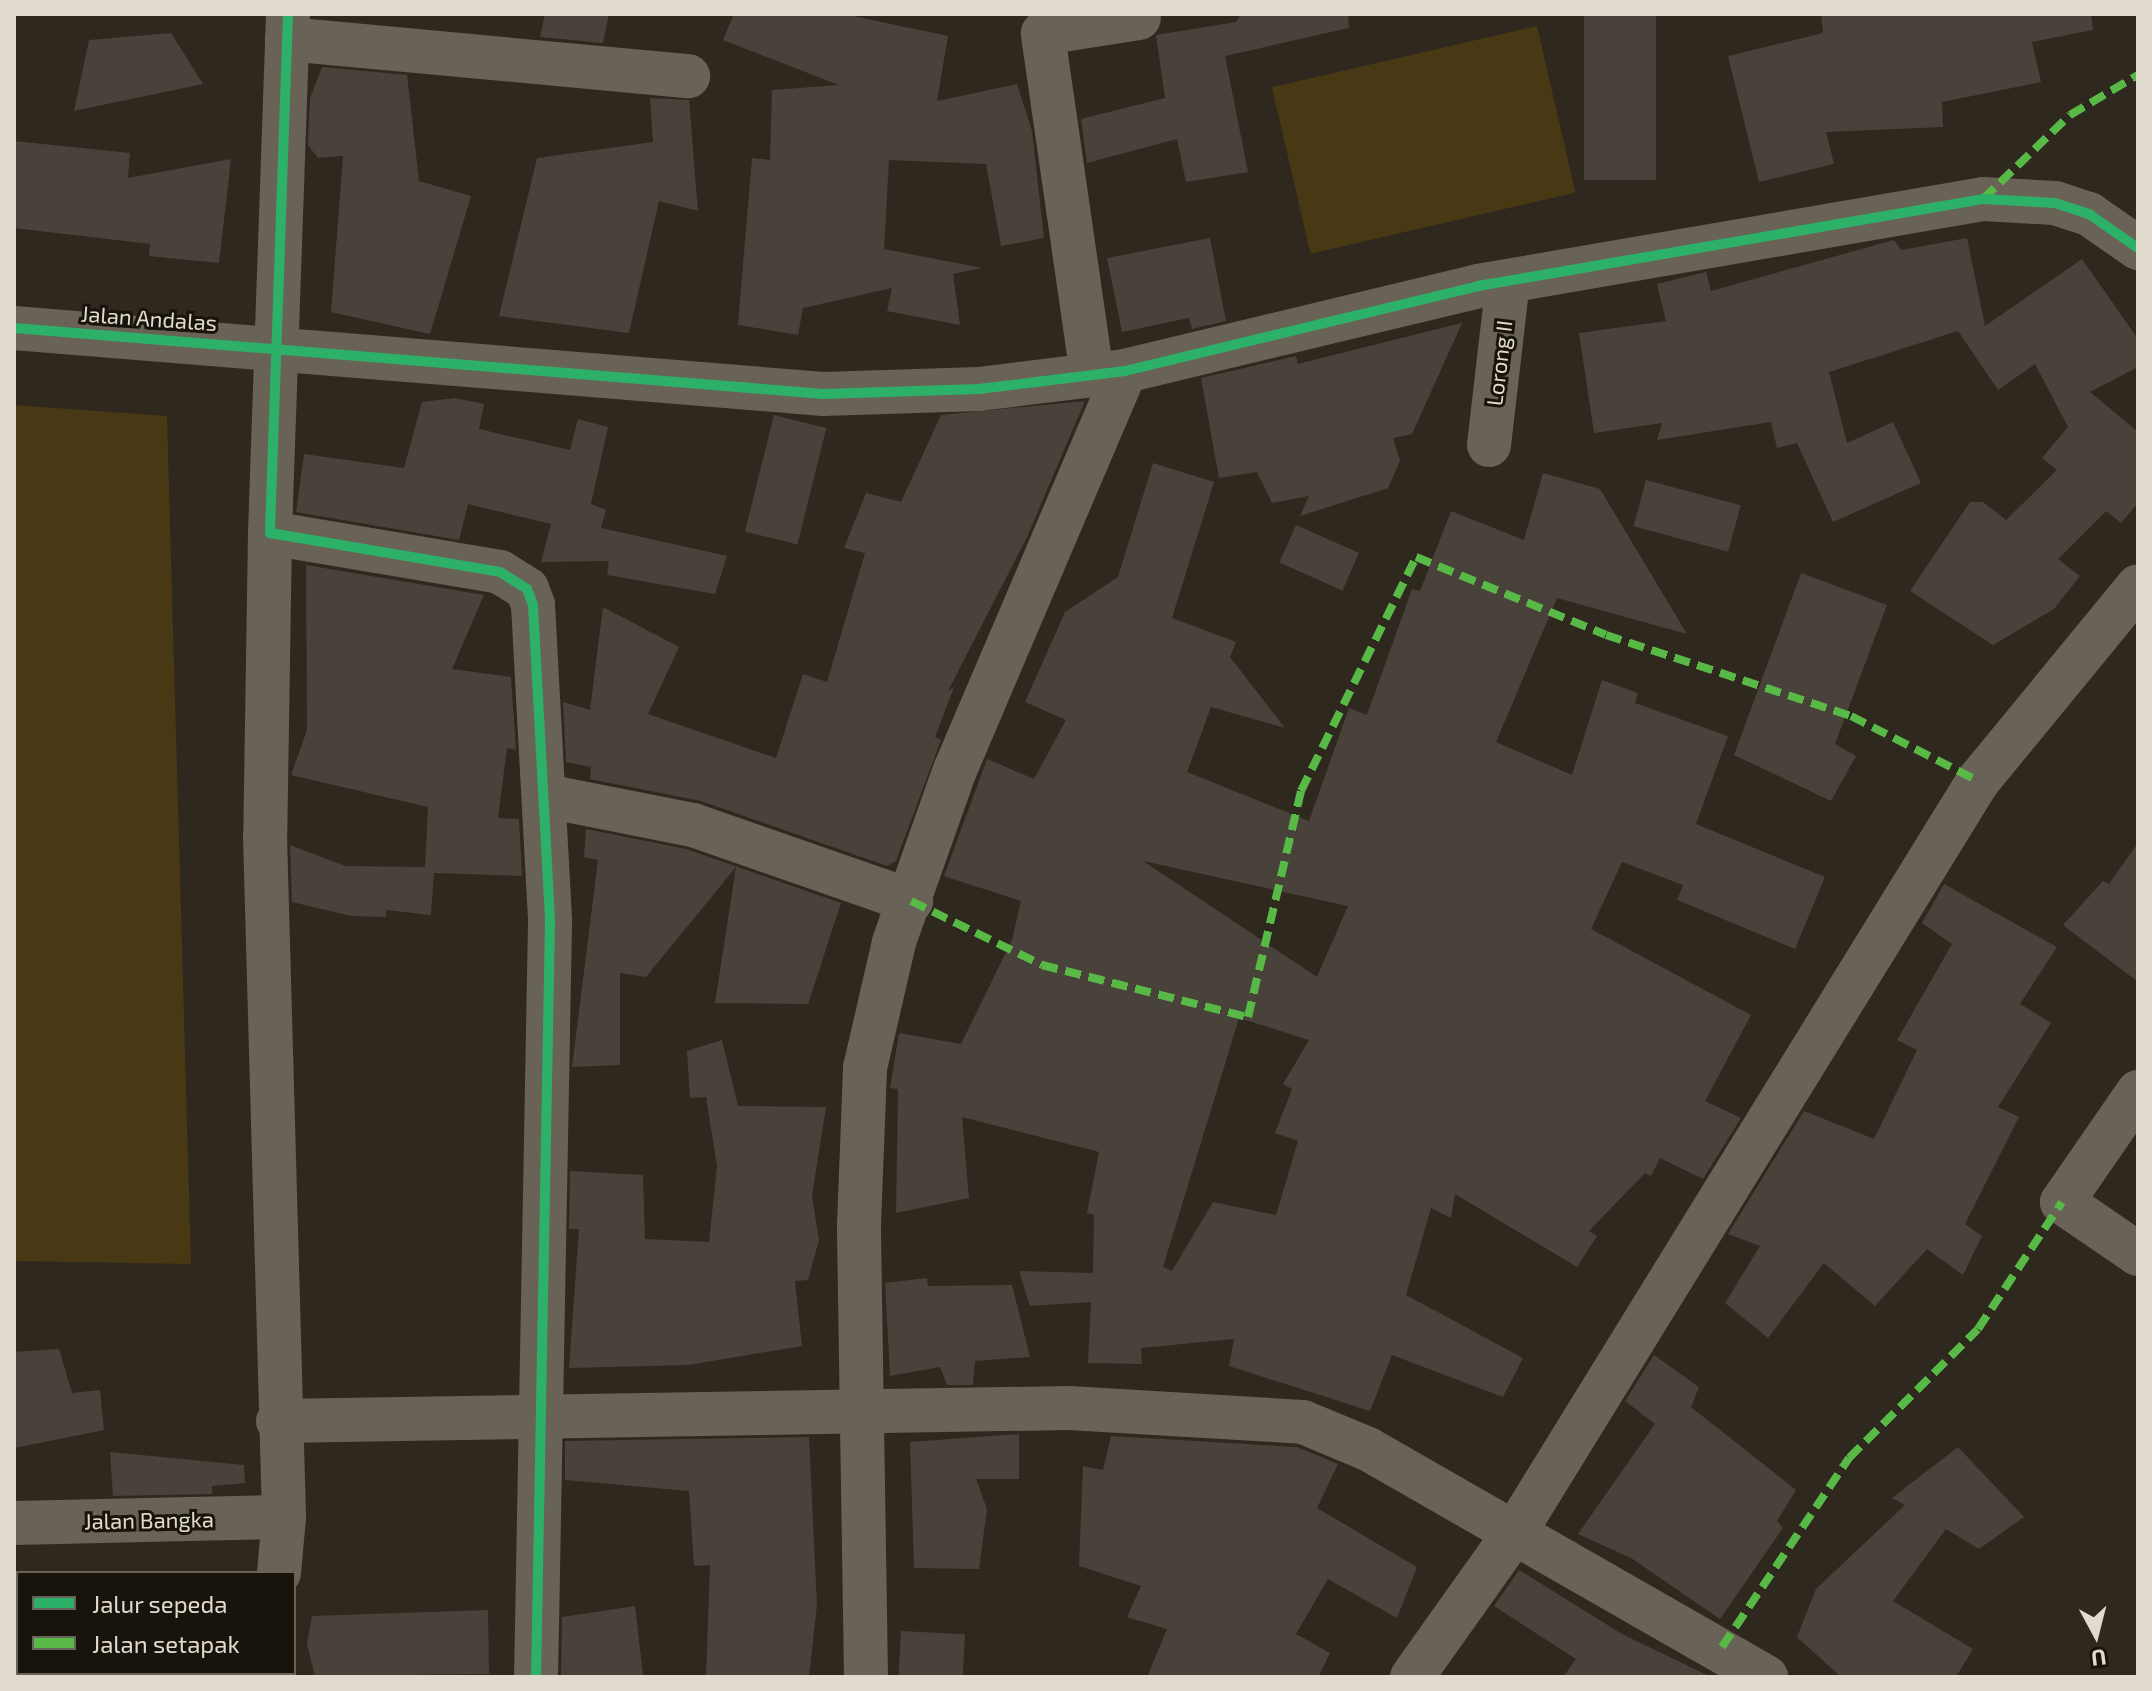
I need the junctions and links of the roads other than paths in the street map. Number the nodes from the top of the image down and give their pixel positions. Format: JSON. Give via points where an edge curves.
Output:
{"nodes":[{"id":1,"x":1139,"y":18,"type":"dead end"},
{"id":2,"x":287,"y":26,"type":"edge"},
{"id":3,"x":688,"y":76,"type":"dead end"},
{"id":4,"x":2138,"y":248,"type":"edge"},
{"id":5,"x":1508,"y":281,"type":"junction"},
{"id":6,"x":14,"y":328,"type":"edge"},
{"id":7,"x":281,"y":347,"type":"junction"},
{"id":8,"x":1108,"y":373,"type":"junction"},
{"id":9,"x":1489,"y":445,"type":"dead end"},
{"id":10,"x":270,"y":533,"type":"junction"},
{"id":11,"x":2138,"y":586,"type":"edge"},
{"id":12,"x":546,"y":796,"type":"junction"},
{"id":13,"x":911,"y":901,"type":"junction"},
{"id":14,"x":2138,"y":1092,"type":"edge"},
{"id":15,"x":2138,"y":1254,"type":"edge"},
{"id":16,"x":537,"y":1415,"type":"junction"},
{"id":17,"x":860,"y":1416,"type":"junction"},
{"id":18,"x":278,"y":1421,"type":"junction"},
{"id":19,"x":284,"y":1517,"type":"junction"},
{"id":20,"x":14,"y":1523,"type":"edge"},
{"id":21,"x":1515,"y":1532,"type":"junction"},
{"id":22,"x":279,"y":1571,"type":"edge"},
{"id":23,"x":536,"y":1677,"type":"edge"},
{"id":24,"x":866,"y":1677,"type":"edge"},
{"id":25,"x":1412,"y":1677,"type":"edge"},
{"id":26,"x":1766,"y":1677,"type":"edge"}],
"edges":[{"from":1,"to":8,"type":"street","via":[[1043,33]]},
{"from":2,"to":3,"type":"street"},
{"from":2,"to":7,"type":"street"},
{"from":4,"to":5,"type":"street","name":"Jalan Andalas","via":[[2089,214],[2055,203],[1983,199]]},
{"from":5,"to":8,"type":"street","name":"Jalan Andalas"},
{"from":5,"to":9,"type":"street","name":"Lorong II"},
{"from":6,"to":7,"type":"street","name":"Jalan Andalas"},
{"from":7,"to":8,"type":"street","name":"Jalan Andalas","via":[[823,394]]},
{"from":7,"to":10,"type":"street"},
{"from":8,"to":13,"type":"street","via":[[955,770]]},
{"from":10,"to":12,"type":"street","via":[[500,572],[527,589]]},
{"from":10,"to":18,"type":"street","via":[[265,836]]},
{"from":11,"to":21,"type":"street","via":[[1978,781]]},
{"from":12,"to":13,"type":"street","via":[[693,825]]},
{"from":12,"to":16,"type":"street","via":[[550,922]]},
{"from":13,"to":17,"type":"street","via":[[865,1068]]},
{"from":14,"to":15,"type":"street","via":[[2062,1202]]},
{"from":16,"to":17,"type":"street"},
{"from":16,"to":18,"type":"street"},
{"from":16,"to":23,"type":"street"},
{"from":17,"to":21,"type":"street","via":[[1140,1409],[1303,1422],[1368,1449]]},
{"from":17,"to":24,"type":"street"},
{"from":18,"to":19,"type":"street"},
{"from":19,"to":20,"type":"street","name":"Jalan Bangka"},
{"from":19,"to":22,"type":"street"},
{"from":21,"to":25,"type":"street"},
{"from":21,"to":26,"type":"street"}]}
